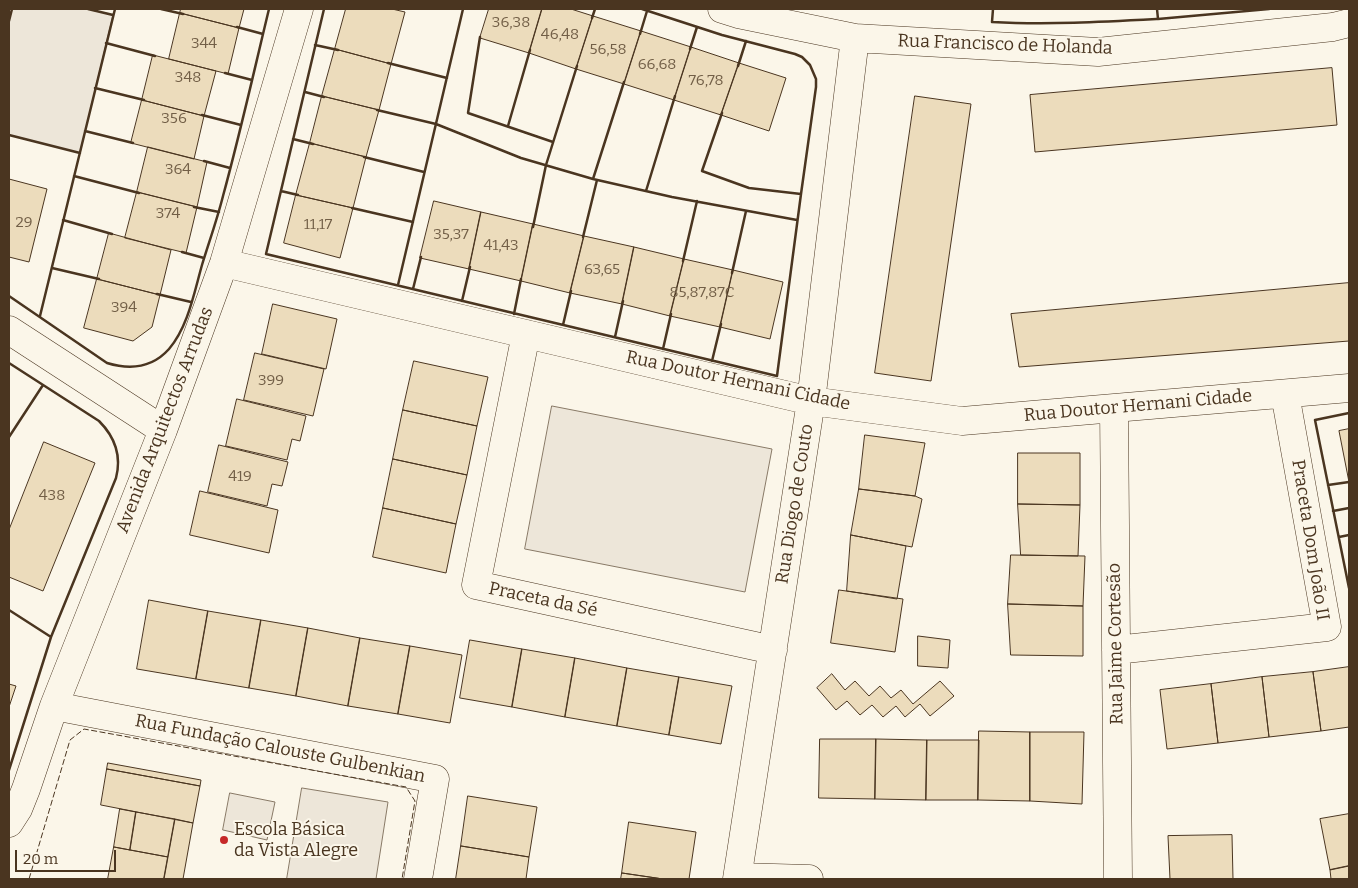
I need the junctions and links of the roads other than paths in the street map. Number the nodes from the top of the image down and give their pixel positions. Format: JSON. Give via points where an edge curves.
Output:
{"nodes":[{"id":1,"x":299,"y":9,"type":"edge"},
{"id":2,"x":722,"y":9,"type":"edge"},
{"id":3,"x":1349,"y":23,"type":"edge"},
{"id":4,"x":855,"y":38,"type":"junction"},
{"id":5,"x":224,"y":263,"type":"junction"},
{"id":6,"x":9,"y":330,"type":"edge"},
{"id":7,"x":526,"y":334,"type":"junction"},
{"id":8,"x":1349,"y":388,"type":"edge"},
{"id":9,"x":1285,"y":394,"type":"junction"},
{"id":10,"x":811,"y":401,"type":"junction"},
{"id":11,"x":1114,"y":408,"type":"junction"},
{"id":12,"x":163,"y":430,"type":"junction"},
{"id":13,"x":773,"y":650,"type":"junction"},
{"id":14,"x":1116,"y":650,"type":"junction"},
{"id":15,"x":54,"y":706,"type":"junction"},
{"id":16,"x":9,"y":822,"type":"edge"},
{"id":17,"x":738,"y":878,"type":"edge"},
{"id":18,"x":418,"y":879,"type":"edge"},
{"id":19,"x":809,"y":879,"type":"edge"},
{"id":20,"x":1118,"y":879,"type":"edge"}],
"edges":[{"from":1,"to":5,"type":"street","name":"Avenida Arquitectos Arrudas"},
{"from":2,"to":4,"type":"street","name":"Rua Francisco de Holanda"},
{"from":3,"to":4,"type":"street","name":"Rua Francisco de Holanda","via":[[1098,52]]},
{"from":4,"to":10,"type":"street","name":"Rua Diogo de Couto"},
{"from":5,"to":7,"type":"street","name":"Rua Doutor Hernani Cidade"},
{"from":5,"to":12,"type":"street","name":"Avenida Arquitectos Arrudas"},
{"from":6,"to":12,"type":"street"},
{"from":7,"to":10,"type":"street","name":"Rua Doutor Hernani Cidade"},
{"from":7,"to":13,"type":"street","name":"Praceta da Sé","via":[[476,585]]},
{"from":8,"to":9,"type":"street","name":"Rua Doutor Hernani Cidade"},
{"from":9,"to":11,"type":"street","name":"Rua Doutor Hernani Cidade"},
{"from":9,"to":14,"type":"street","name":"Praceta Dom João II","via":[[1327,627]]},
{"from":10,"to":11,"type":"street","name":"Rua Doutor Hernani Cidade","via":[[962,421]]},
{"from":10,"to":13,"type":"street","name":"Rua Diogo de Couto"},
{"from":11,"to":14,"type":"street","name":"Rua Jaime Cortesão"},
{"from":12,"to":15,"type":"street","name":"Avenida Arquitectos Arrudas"},
{"from":13,"to":17,"type":"street","name":"Rua Diogo de Couto"},
{"from":14,"to":20,"type":"street","name":"Rua Jaime Cortesão"},
{"from":15,"to":16,"type":"street","name":"Avenida Arquitectos Arrudas","via":[[26,789]]},
{"from":15,"to":18,"type":"street","name":"Rua Fundação Calouste Gulbenkian","via":[[435,779]]},
{"from":17,"to":19,"type":"street"}]}
